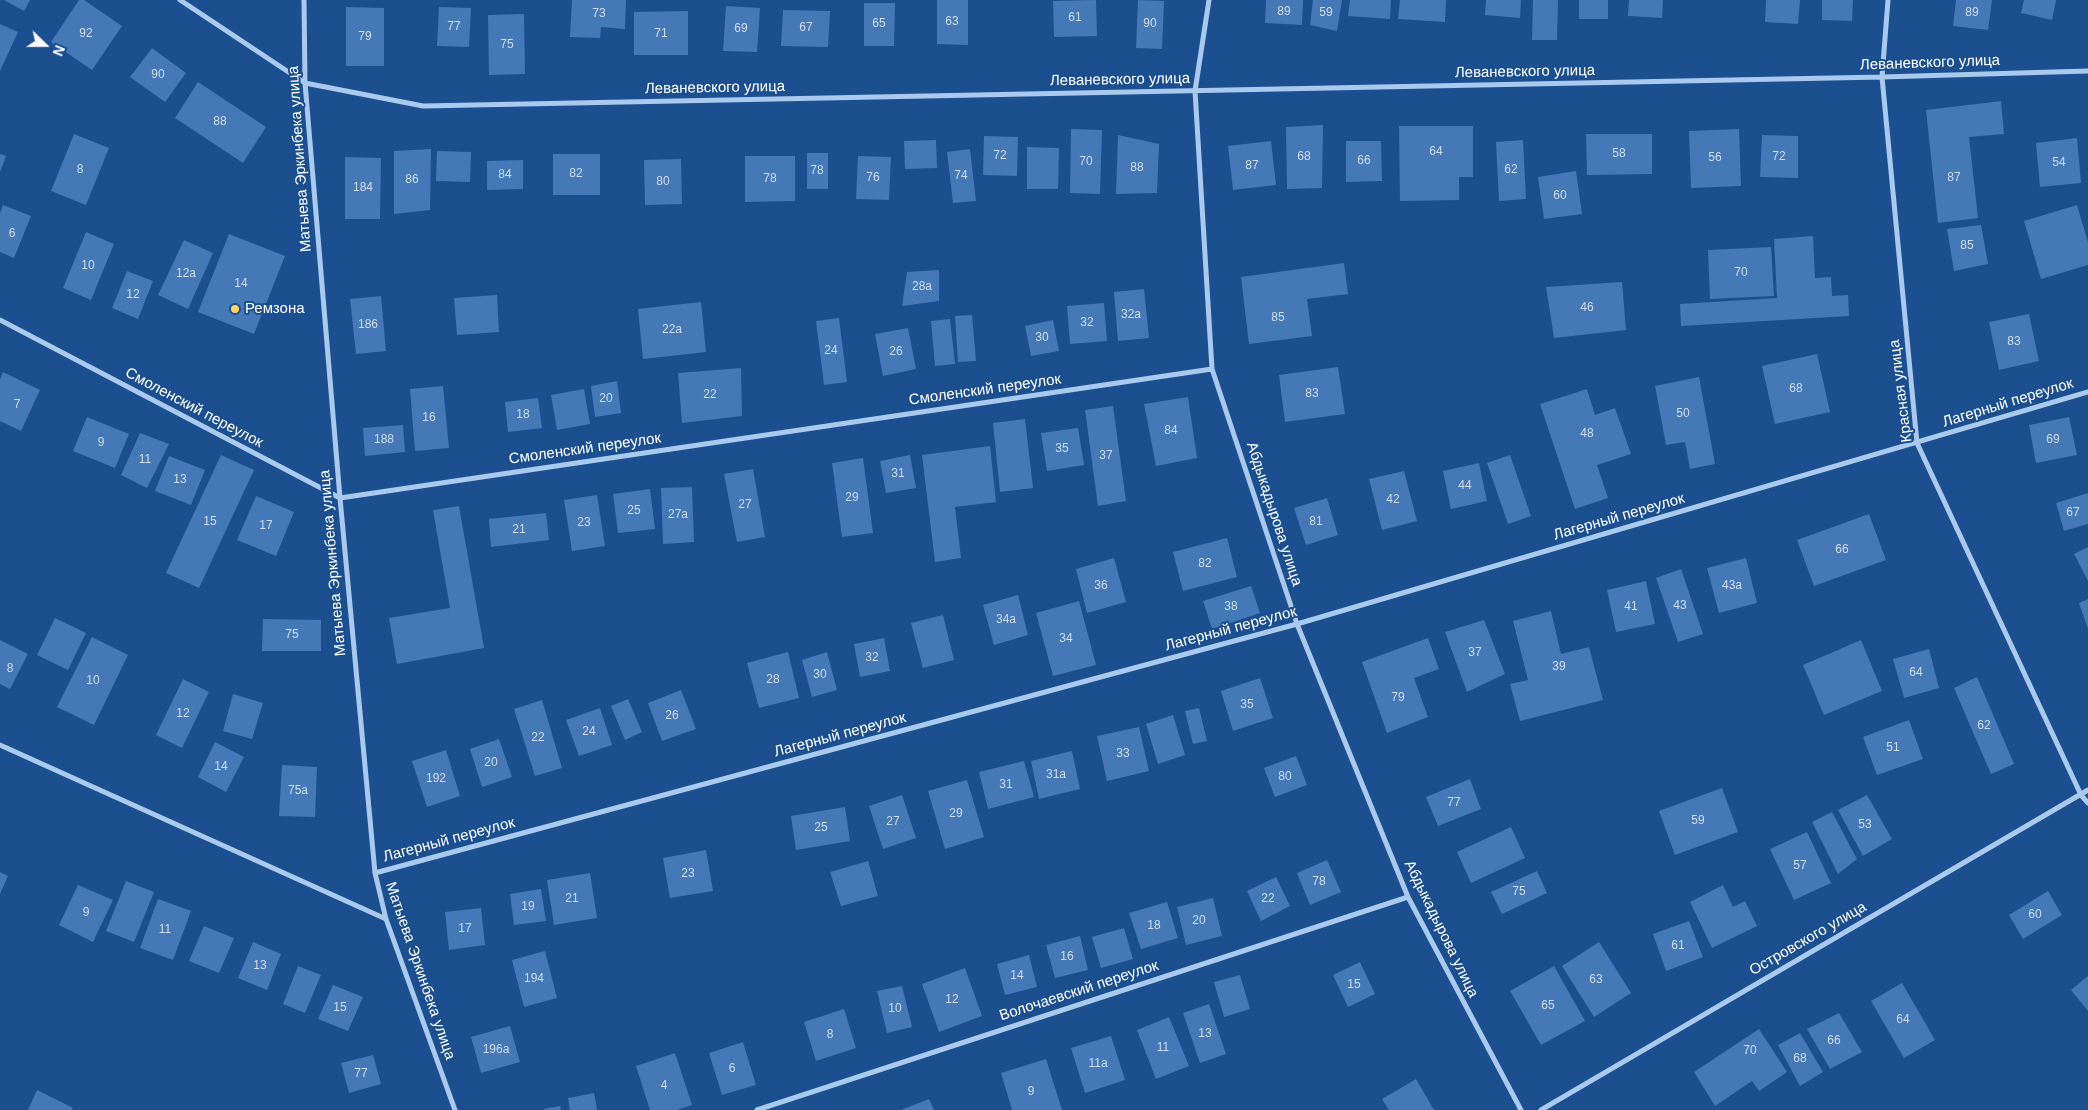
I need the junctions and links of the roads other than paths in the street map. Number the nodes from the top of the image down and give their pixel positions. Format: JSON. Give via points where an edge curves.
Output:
{"nodes":[{"id":1,"x":180,"y":0,"type":"edge"},
{"id":2,"x":304,"y":0,"type":"edge"},
{"id":3,"x":1209,"y":0,"type":"edge"},
{"id":4,"x":1888,"y":0,"type":"edge"},
{"id":5,"x":2088,"y":71,"type":"edge"},
{"id":6,"x":1882,"y":77,"type":"junction"},
{"id":7,"x":305,"y":83,"type":"junction"},
{"id":8,"x":1195,"y":91,"type":"junction"},
{"id":9,"x":0,"y":320,"type":"edge"},
{"id":10,"x":1212,"y":369,"type":"junction"},
{"id":11,"x":2088,"y":392,"type":"edge"},
{"id":12,"x":1917,"y":443,"type":"junction"},
{"id":13,"x":340,"y":498,"type":"junction"},
{"id":14,"x":1297,"y":624,"type":"junction"},
{"id":15,"x":0,"y":745,"type":"edge"},
{"id":16,"x":2088,"y":790,"type":"edge"},
{"id":17,"x":2081,"y":795,"type":"junction"},
{"id":18,"x":2088,"y":803,"type":"edge"},
{"id":19,"x":375,"y":873,"type":"junction"},
{"id":20,"x":1408,"y":897,"type":"junction"},
{"id":21,"x":386,"y":919,"type":"junction"},
{"id":22,"x":455,"y":1110,"type":"edge"},
{"id":23,"x":757,"y":1110,"type":"edge"},
{"id":24,"x":1521,"y":1110,"type":"edge"},
{"id":25,"x":1542,"y":1110,"type":"edge"}],
"edges":[{"from":1,"to":7,"type":"street","name":"Леваневского улица"},
{"from":2,"to":7,"type":"street","name":"Матыева Эркинбека улица"},
{"from":3,"to":8,"type":"street","name":"Абдыкадырова улица"},
{"from":4,"to":6,"type":"street","name":"Красная улица"},
{"from":5,"to":6,"type":"street","name":"Леваневского улица"},
{"from":6,"to":8,"type":"street","name":"Леваневского улица"},
{"from":6,"to":12,"type":"street","name":"Красная улица"},
{"from":7,"to":8,"type":"street","name":"Леваневского улица","via":[[423,106]]},
{"from":7,"to":13,"type":"street","name":"Матыева Эркинбека улица"},
{"from":8,"to":10,"type":"street","name":"Абдыкадырова улица"},
{"from":9,"to":13,"type":"street","name":"Смоленский переулок"},
{"from":10,"to":13,"type":"street","name":"Смоленский переулок"},
{"from":10,"to":14,"type":"street","name":"Абдыкадырова улица"},
{"from":11,"to":12,"type":"street","name":"Лагерный переулок"},
{"from":12,"to":14,"type":"street","name":"Лагерный переулок"},
{"from":12,"to":17,"type":"street","name":"Красная улица"},
{"from":13,"to":19,"type":"street","name":"Матыева Эркинбека улица"},
{"from":14,"to":19,"type":"street","name":"Лагерный переулок"},
{"from":14,"to":20,"type":"street","name":"Абдыкадырова улица"},
{"from":15,"to":21,"type":"street"},
{"from":16,"to":17,"type":"street","name":"Островского улица"},
{"from":17,"to":18,"type":"street","name":"Красная улица"},
{"from":17,"to":25,"type":"street","name":"Островского улица"},
{"from":19,"to":21,"type":"street","name":"Матыева Эркинбека улица"},
{"from":20,"to":23,"type":"street","name":"Волочаевский переулок"},
{"from":20,"to":24,"type":"street","name":"Абдыкадырова улица"},
{"from":21,"to":22,"type":"street","name":"Матыева Эркинбека улица"}]}
